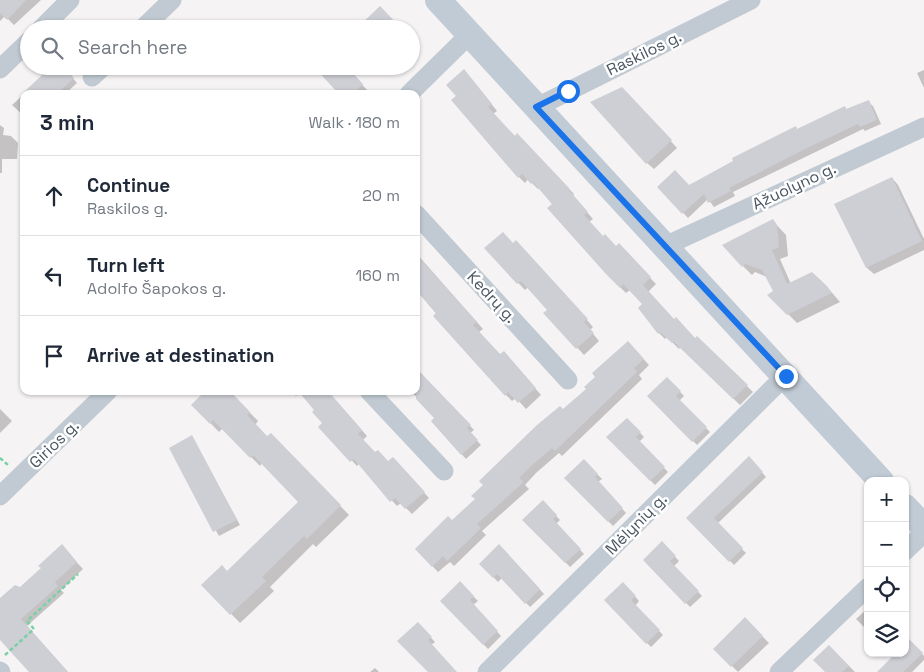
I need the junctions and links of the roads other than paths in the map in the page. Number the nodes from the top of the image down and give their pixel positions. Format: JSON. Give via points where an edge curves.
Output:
{"nodes":[{"id":1,"x":70,"y":0,"type":"edge"},
{"id":2,"x":172,"y":0,"type":"edge"},
{"id":3,"x":438,"y":0,"type":"edge"},
{"id":4,"x":751,"y":0,"type":"edge"},
{"id":5,"x":50,"y":20,"type":"edge"},
{"id":6,"x":151,"y":20,"type":"edge"},
{"id":7,"x":470,"y":34,"type":"junction"},
{"id":8,"x":20,"y":50,"type":"edge"},
{"id":9,"x":0,"y":69,"type":"edge"},
{"id":10,"x":413,"y":90,"type":"edge"},
{"id":11,"x":536,"y":107,"type":"junction"},
{"id":12,"x":924,"y":127,"type":"edge"},
{"id":13,"x":420,"y":218,"type":"edge"},
{"id":14,"x":665,"y":246,"type":"junction"},
{"id":15,"x":786,"y":376,"type":"junction"},
{"id":16,"x":568,"y":380,"type":"dead end"},
{"id":17,"x":104,"y":395,"type":"edge"},
{"id":18,"x":373,"y":395,"type":"edge"},
{"id":19,"x":444,"y":471,"type":"dead end"},
{"id":20,"x":877,"y":477,"type":"edge"},
{"id":21,"x":0,"y":496,"type":"edge"},
{"id":22,"x":909,"y":511,"type":"edge"},
{"id":23,"x":924,"y":528,"type":"edge"},
{"id":24,"x":924,"y":533,"type":"edge"},
{"id":25,"x":909,"y":547,"type":"edge"},
{"id":26,"x":864,"y":591,"type":"edge"},
{"id":27,"x":487,"y":672,"type":"edge"},
{"id":28,"x":779,"y":672,"type":"edge"}],
"edges":[{"from":1,"to":5,"type":"street"},
{"from":2,"to":6,"type":"street"},
{"from":3,"to":7,"type":"street"},
{"from":4,"to":11,"type":"street","name":"Raskilos g."},
{"from":7,"to":10,"type":"street"},
{"from":7,"to":11,"type":"street"},
{"from":8,"to":9,"type":"street"},
{"from":11,"to":14,"type":"street"},
{"from":12,"to":14,"type":"street","name":"Ąžuolyno g."},
{"from":13,"to":16,"type":"street","name":"Kedrų g."},
{"from":14,"to":15,"type":"street"},
{"from":15,"to":20,"type":"street"},
{"from":15,"to":27,"type":"street","name":"Mėlynių g."},
{"from":17,"to":21,"type":"street","name":"Girios g."},
{"from":18,"to":19,"type":"street"},
{"from":22,"to":23,"type":"street"},
{"from":24,"to":25,"type":"street"},
{"from":26,"to":28,"type":"street"}]}
